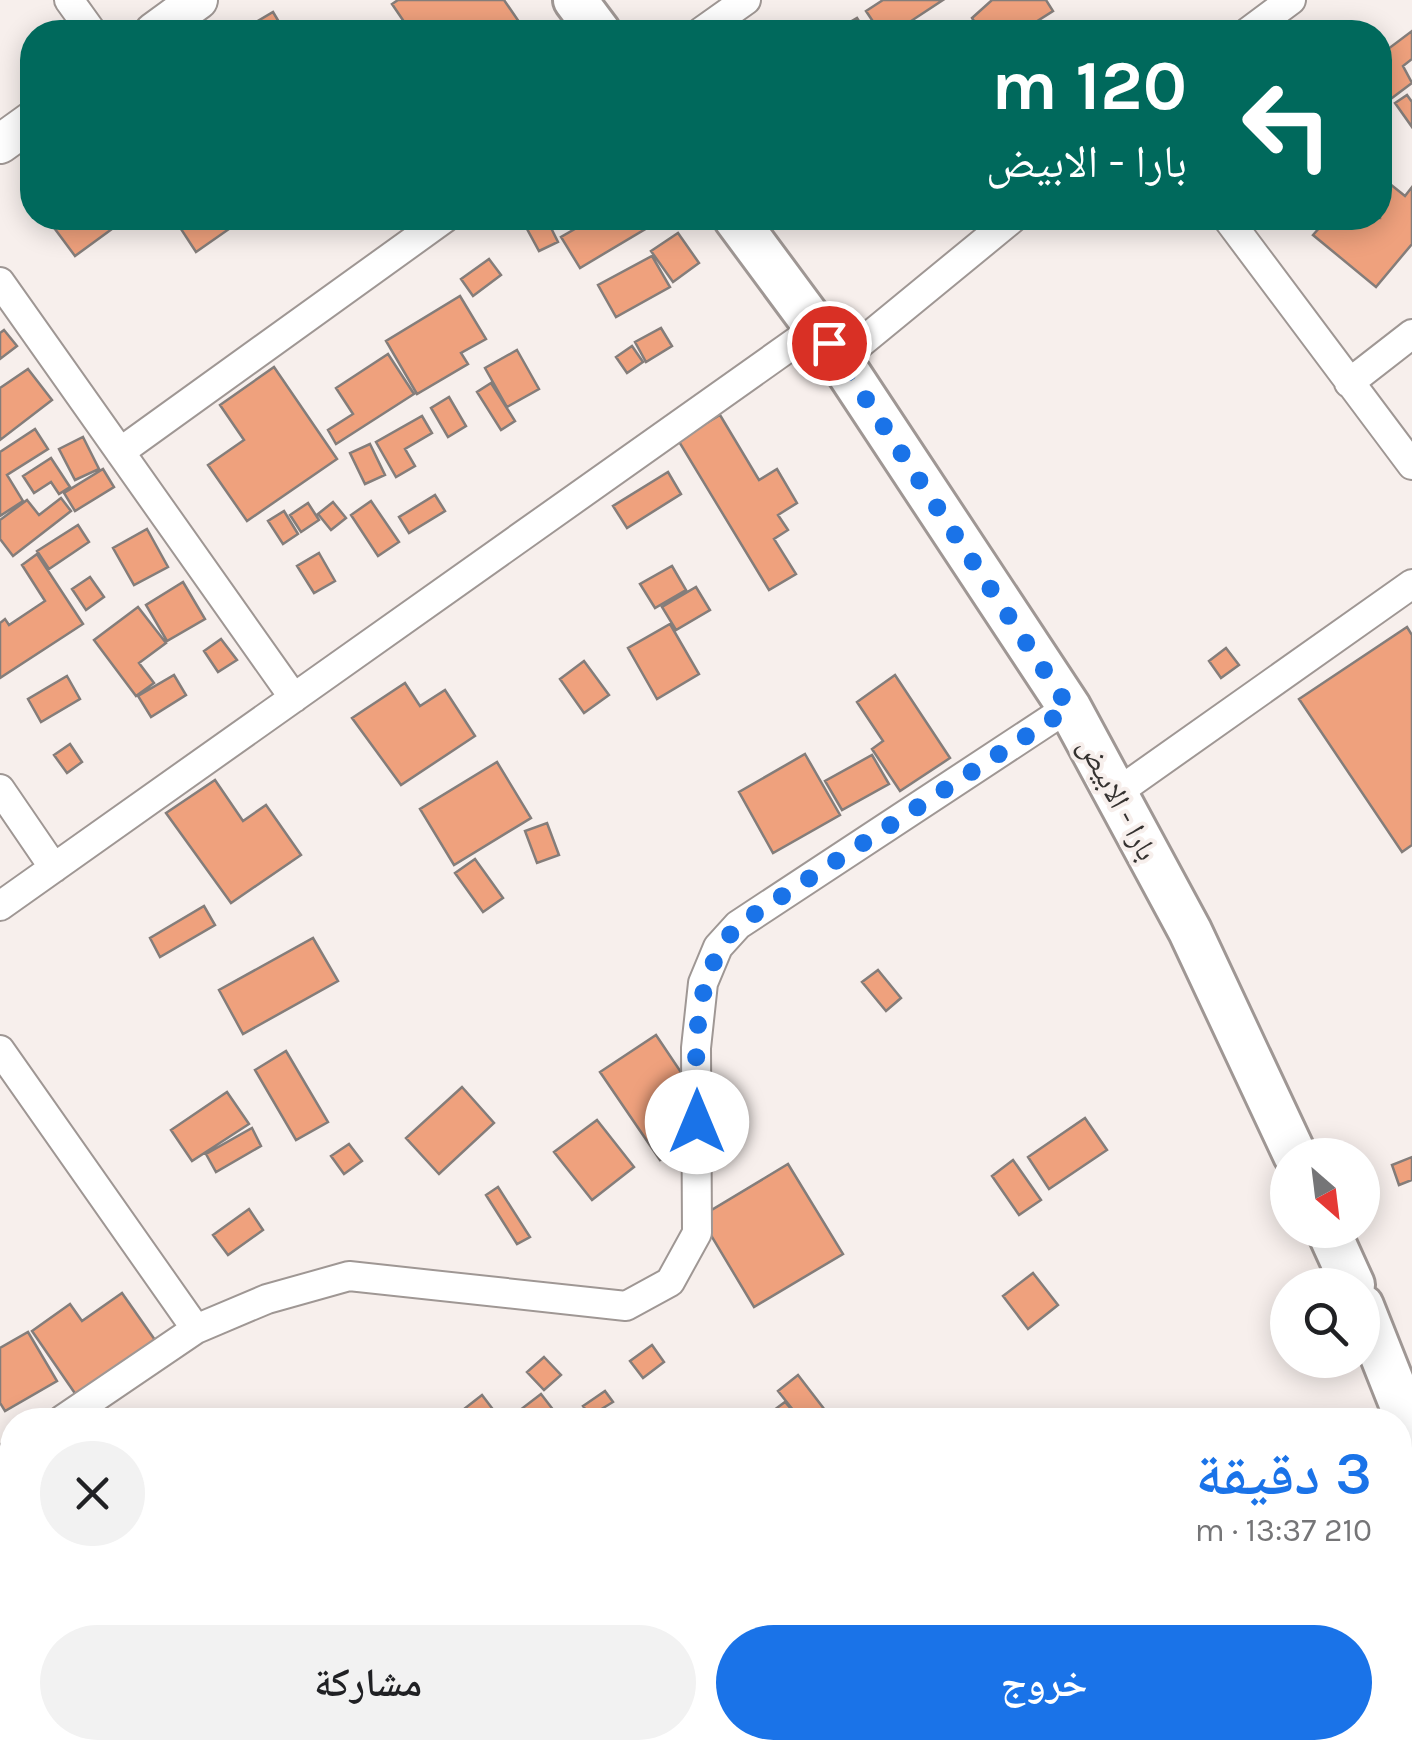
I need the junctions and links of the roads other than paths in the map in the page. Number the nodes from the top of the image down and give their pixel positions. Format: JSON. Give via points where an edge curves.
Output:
{"nodes":[{"id":1,"x":198,"y":0,"type":"edge"},
{"id":2,"x":746,"y":0,"type":"edge"},
{"id":3,"x":1291,"y":0,"type":"edge"},
{"id":4,"x":170,"y":20,"type":"edge"},
{"id":5,"x":718,"y":20,"type":"edge"},
{"id":6,"x":1264,"y":20,"type":"edge"},
{"id":7,"x":427,"y":230,"type":"edge"},
{"id":8,"x":745,"y":230,"type":"edge"},
{"id":9,"x":996,"y":230,"type":"edge"},
{"id":10,"x":1236,"y":230,"type":"edge"},
{"id":11,"x":0,"y":282,"type":"edge"},
{"id":12,"x":1412,"y":334,"type":"edge"},
{"id":13,"x":829,"y":343,"type":"junction"},
{"id":14,"x":1348,"y":384,"type":"junction"},
{"id":15,"x":120,"y":452,"type":"junction"},
{"id":16,"x":1412,"y":465,"type":"edge"},
{"id":17,"x":1412,"y":584,"type":"edge"},
{"id":18,"x":294,"y":698,"type":"junction"},
{"id":19,"x":1069,"y":708,"type":"junction"},
{"id":20,"x":0,"y":789,"type":"edge"},
{"id":21,"x":1115,"y":794,"type":"junction"},
{"id":22,"x":54,"y":868,"type":"junction"},
{"id":23,"x":0,"y":906,"type":"edge"},
{"id":24,"x":0,"y":1050,"type":"edge"},
{"id":25,"x":1287,"y":1138,"type":"edge"},
{"id":26,"x":196,"y":1329,"type":"junction"},
{"id":27,"x":1380,"y":1351,"type":"edge"},
{"id":28,"x":80,"y":1408,"type":"edge"},
{"id":29,"x":1402,"y":1408,"type":"edge"}],
"edges":[{"from":1,"to":4,"type":"main road"},
{"from":2,"to":5,"type":"street"},
{"from":3,"to":6,"type":"street"},
{"from":7,"to":15,"type":"street"},
{"from":8,"to":13,"type":"main road","name":"بارا - الابيض"},
{"from":9,"to":13,"type":"street"},
{"from":10,"to":14,"type":"street"},
{"from":11,"to":15,"type":"street"},
{"from":12,"to":14,"type":"street"},
{"from":13,"to":18,"type":"street"},
{"from":13,"to":19,"type":"main road","name":"بارا - الابيض"},
{"from":14,"to":16,"type":"street"},
{"from":15,"to":18,"type":"street"},
{"from":17,"to":21,"type":"street"},
{"from":18,"to":22,"type":"street"},
{"from":19,"to":21,"type":"main road","name":"بارا - الابيض"},
{"from":19,"to":26,"type":"street","via":[[738,925],[718,947],[703,983],[696,1048],[698,1233],[670,1282],[626,1306],[348,1276]]},
{"from":20,"to":22,"type":"street"},
{"from":21,"to":25,"type":"main road","name":"بارا - الابيض","via":[[1190,931]]},
{"from":22,"to":23,"type":"street"},
{"from":24,"to":26,"type":"street"},
{"from":26,"to":28,"type":"street"},
{"from":27,"to":29,"type":"main road"}]}
